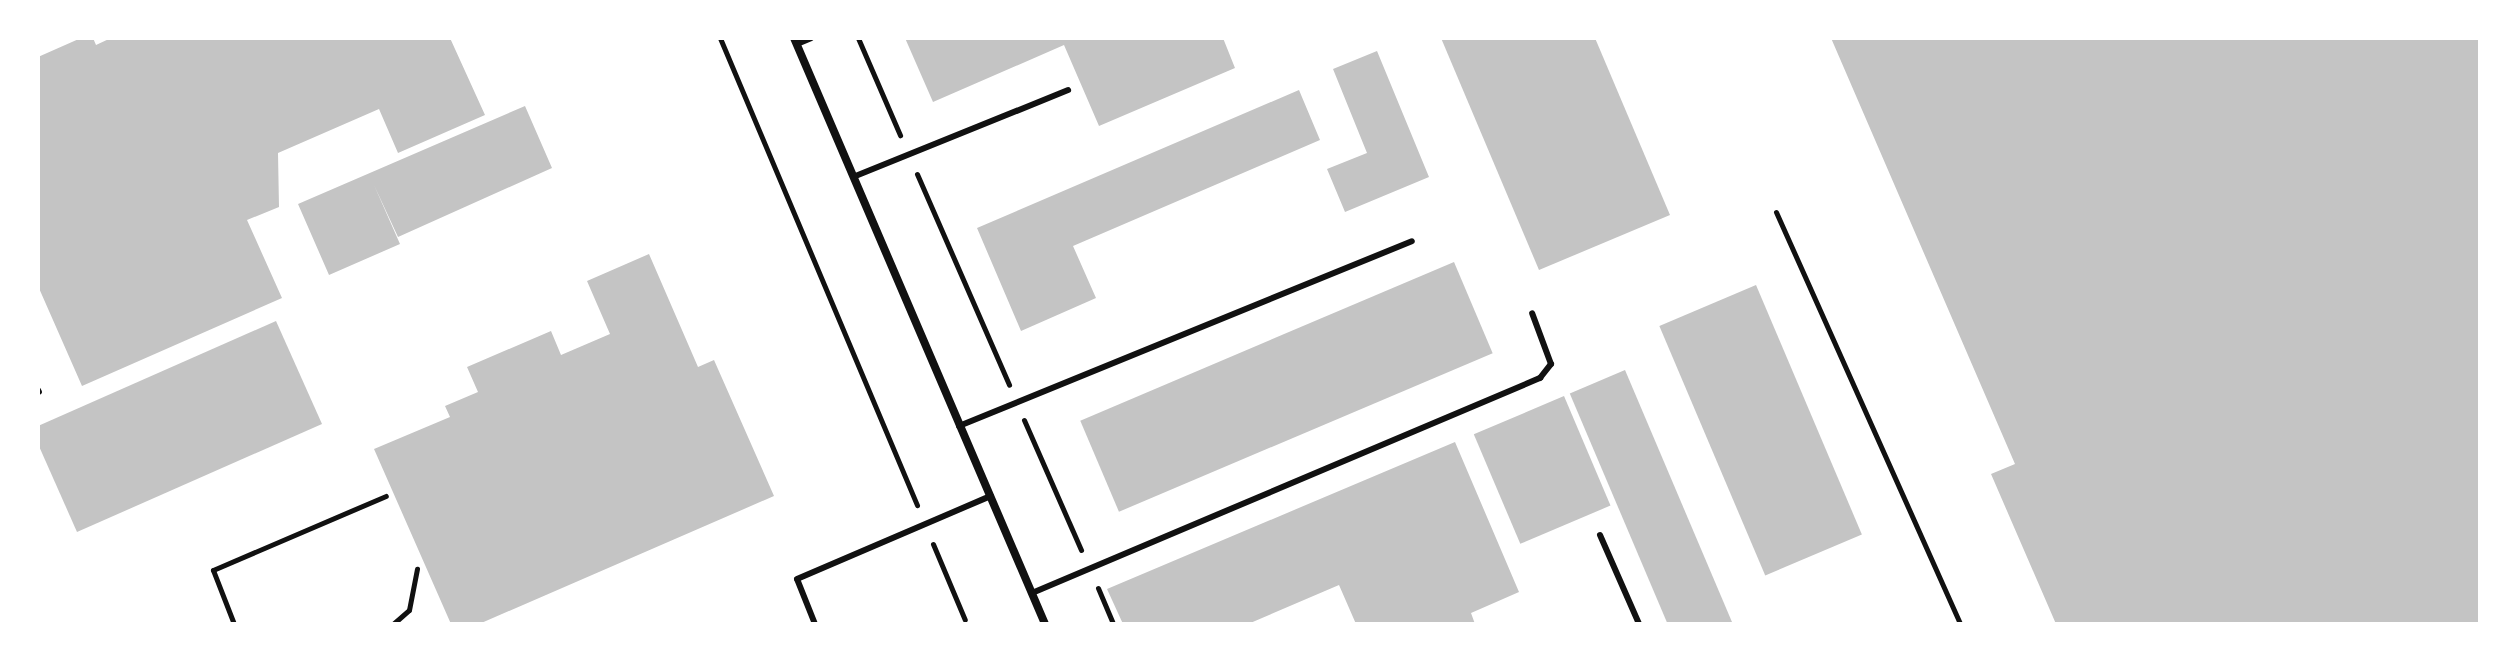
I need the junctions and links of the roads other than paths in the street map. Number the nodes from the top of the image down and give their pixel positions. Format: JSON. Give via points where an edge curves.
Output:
{"nodes":[{"id":1,"x":811,"y":38,"type":"edge"},
{"id":2,"x":795,"y":41,"type":"edge"},
{"id":3,"x":1068,"y":90,"type":"dead end"},
{"id":4,"x":853,"y":177,"type":"junction"},
{"id":5,"x":1412,"y":241,"type":"dead end"},
{"id":6,"x":1532,"y":313,"type":"dead end"},
{"id":7,"x":959,"y":426,"type":"junction"},
{"id":8,"x":991,"y":496,"type":"junction"},
{"id":9,"x":1600,"y":535,"type":"dead end"},
{"id":10,"x":1032,"y":593,"type":"junction"},
{"id":11,"x":815,"y":624,"type":"edge"},
{"id":12,"x":1045,"y":624,"type":"edge"},
{"id":13,"x":1639,"y":624,"type":"edge"}],
"edges":[{"from":1,"to":2,"type":"lane"},
{"from":2,"to":4,"type":"street"},
{"from":3,"to":4,"type":"lane"},
{"from":4,"to":7,"type":"street"},
{"from":5,"to":7,"type":"lane"},
{"from":6,"to":10,"type":"lane","via":[[1551,364],[1540,378]]},
{"from":7,"to":8,"type":"street"},
{"from":8,"to":10,"type":"street"},
{"from":8,"to":11,"type":"lane","via":[[797,579]]},
{"from":9,"to":13,"type":"lane"},
{"from":10,"to":12,"type":"street"}]}
